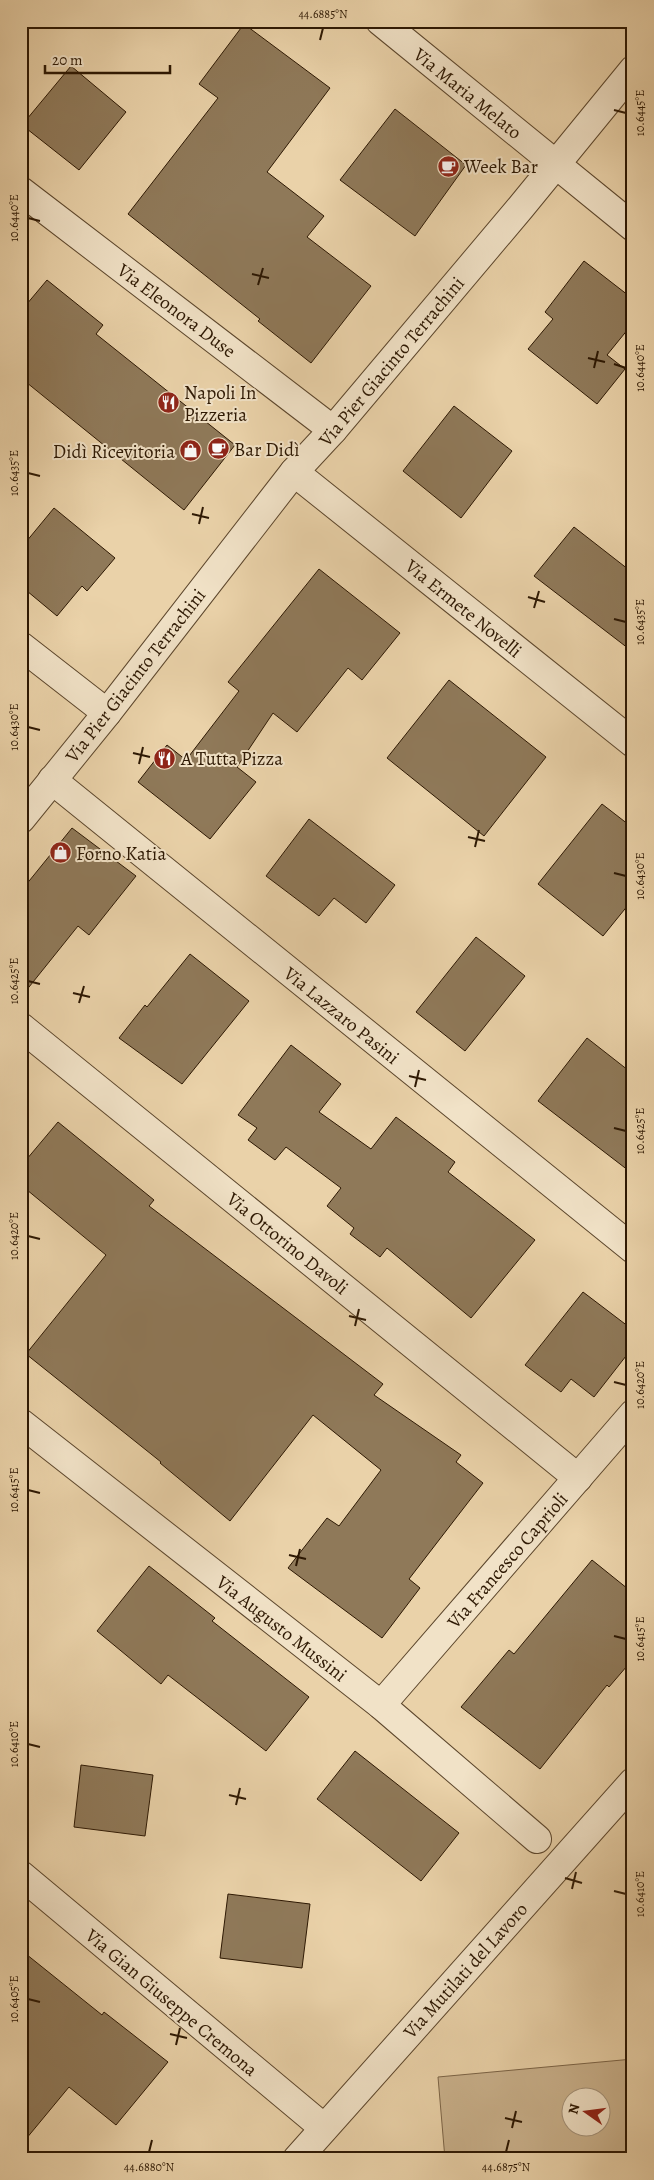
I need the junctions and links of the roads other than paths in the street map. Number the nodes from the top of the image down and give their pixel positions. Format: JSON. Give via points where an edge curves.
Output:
{"nodes":[{"id":1,"x":380,"y":21,"type":"edge"},
{"id":2,"x":633,"y":70,"type":"edge"},
{"id":3,"x":556,"y":164,"type":"junction"},
{"id":4,"x":21,"y":191,"type":"edge"},
{"id":5,"x":633,"y":227,"type":"edge"},
{"id":6,"x":334,"y":430,"type":"junction"},
{"id":7,"x":294,"y":472,"type":"junction"},
{"id":8,"x":21,"y":646,"type":"edge"},
{"id":9,"x":107,"y":713,"type":"junction"},
{"id":10,"x":633,"y":743,"type":"edge"},
{"id":11,"x":52,"y":780,"type":"junction"},
{"id":12,"x":21,"y":819,"type":"edge"},
{"id":13,"x":21,"y":1028,"type":"edge"},
{"id":14,"x":633,"y":1249,"type":"edge"},
{"id":15,"x":633,"y":1414,"type":"edge"},
{"id":16,"x":21,"y":1423,"type":"edge"},
{"id":17,"x":578,"y":1478,"type":"junction"},
{"id":18,"x":381,"y":1705,"type":"junction"},
{"id":19,"x":633,"y":1782,"type":"edge"},
{"id":20,"x":537,"y":1839,"type":"dead end"},
{"id":21,"x":21,"y":1875,"type":"edge"},
{"id":22,"x":324,"y":2128,"type":"junction"},
{"id":23,"x":297,"y":2159,"type":"edge"}],
"edges":[{"from":1,"to":3,"type":"street","name":"Via Maria Melato"},
{"from":2,"to":3,"type":"street","name":"Via Pier Giacinto Terrachini"},
{"from":3,"to":5,"type":"street","name":"Via Maria Melato"},
{"from":3,"to":6,"type":"street","name":"Via Pier Giacinto Terrachini"},
{"from":4,"to":6,"type":"street","name":"Via Eleonora Duse"},
{"from":6,"to":7,"type":"street","name":"Via Pier Giacinto Terrachini"},
{"from":7,"to":9,"type":"street","name":"Via Pier Giacinto Terrachini"},
{"from":7,"to":10,"type":"street","name":"Via Ermete Novelli"},
{"from":8,"to":9,"type":"street"},
{"from":9,"to":11,"type":"street","name":"Via Pier Giacinto Terrachini"},
{"from":11,"to":12,"type":"street","name":"Via Pier Giacinto Terrachini"},
{"from":11,"to":14,"type":"street","name":"Via Lazzaro Pasini"},
{"from":13,"to":17,"type":"street","name":"Via Ottorino Davoli"},
{"from":15,"to":17,"type":"street","name":"Via Francesco Caprioli"},
{"from":16,"to":18,"type":"street","name":"Via Augusto Mussini"},
{"from":17,"to":18,"type":"street","name":"Via Francesco Caprioli"},
{"from":18,"to":20,"type":"street","name":"Via Augusto Mussini"},
{"from":19,"to":22,"type":"street","name":"Via Mutilati del Lavoro"},
{"from":21,"to":22,"type":"street","name":"Via Gian Giuseppe Cremona"},
{"from":22,"to":23,"type":"street","name":"Via Mutilati del Lavoro"}]}
